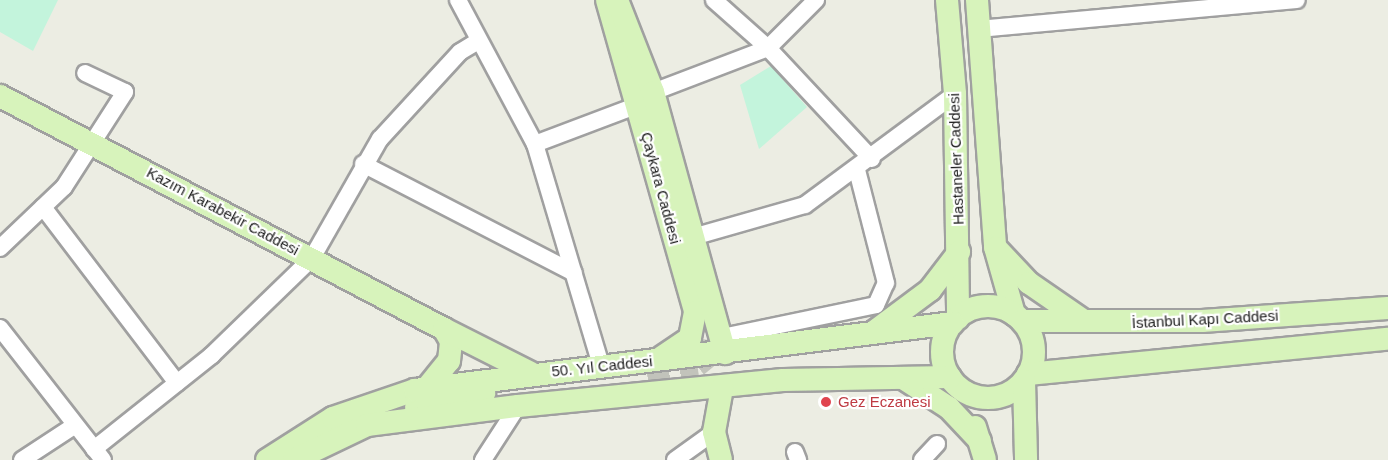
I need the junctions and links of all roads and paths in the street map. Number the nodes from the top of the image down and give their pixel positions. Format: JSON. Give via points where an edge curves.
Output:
{"nodes":[{"id":1,"x":458,"y":0,"type":"edge"},
{"id":2,"x":607,"y":0,"type":"edge"},
{"id":3,"x":617,"y":0,"type":"edge"},
{"id":4,"x":716,"y":0,"type":"edge"},
{"id":5,"x":816,"y":0,"type":"edge"},
{"id":6,"x":947,"y":0,"type":"edge"},
{"id":7,"x":977,"y":0,"type":"edge"},
{"id":8,"x":1298,"y":0,"type":"edge"},
{"id":9,"x":978,"y":29,"type":"junction"},
{"id":10,"x":478,"y":41,"type":"junction"},
{"id":11,"x":768,"y":48,"type":"junction"},
{"id":12,"x":85,"y":73,"type":"dead end"},
{"id":13,"x":955,"y":94,"type":"junction"},
{"id":14,"x":0,"y":96,"type":"edge"},
{"id":15,"x":645,"y":99,"type":"junction"},
{"id":16,"x":92,"y":142,"type":"junction"},
{"id":17,"x":535,"y":144,"type":"junction"},
{"id":18,"x":872,"y":159,"type":"junction"},
{"id":19,"x":363,"y":164,"type":"junction"},
{"id":20,"x":857,"y":170,"type":"junction"},
{"id":21,"x":44,"y":207,"type":"junction"},
{"id":22,"x":696,"y":236,"type":"junction"},
{"id":23,"x":995,"y":247,"type":"junction"},
{"id":24,"x":0,"y":248,"type":"edge"},
{"id":25,"x":959,"y":252,"type":"junction"},
{"id":26,"x":312,"y":258,"type":"junction"},
{"id":27,"x":574,"y":273,"type":"junction"},
{"id":28,"x":1388,"y":308,"type":"edge"},
{"id":29,"x":1018,"y":317,"type":"junction"},
{"id":30,"x":955,"y":321,"type":"junction"},
{"id":31,"x":1084,"y":321,"type":"junction"},
{"id":32,"x":0,"y":328,"type":"edge"},
{"id":33,"x":444,"y":329,"type":"junction"},
{"id":34,"x":873,"y":332,"type":"junction"},
{"id":35,"x":719,"y":337,"type":"junction"},
{"id":36,"x":1388,"y":339,"type":"edge"},
{"id":37,"x":601,"y":365,"type":"junction"},
{"id":38,"x":652,"y":367,"type":"junction"},
{"id":39,"x":531,"y":373,"type":"junction"},
{"id":40,"x":899,"y":376,"type":"junction"},
{"id":41,"x":1026,"y":377,"type":"junction"},
{"id":42,"x":177,"y":383,"type":"junction"},
{"id":43,"x":957,"y":384,"type":"junction"},
{"id":44,"x":426,"y":388,"type":"junction"},
{"id":45,"x":722,"y":388,"type":"junction"},
{"id":46,"x":518,"y":406,"type":"junction"},
{"id":47,"x":74,"y":426,"type":"junction"},
{"id":48,"x":367,"y":426,"type":"junction"},
{"id":49,"x":714,"y":432,"type":"junction"},
{"id":50,"x":937,"y":444,"type":"dead end"},
{"id":51,"x":982,"y":451,"type":"edge"},
{"id":52,"x":328,"y":452,"type":"edge"},
{"id":53,"x":98,"y":454,"type":"edge"},
{"id":54,"x":22,"y":460,"type":"edge"},
{"id":55,"x":267,"y":460,"type":"edge"},
{"id":56,"x":294,"y":460,"type":"edge"},
{"id":57,"x":483,"y":460,"type":"edge"},
{"id":58,"x":675,"y":460,"type":"edge"},
{"id":59,"x":721,"y":460,"type":"edge"},
{"id":60,"x":922,"y":460,"type":"edge"},
{"id":61,"x":1026,"y":460,"type":"edge"}],
"edges":[{"from":1,"to":10,"type":"street"},
{"from":2,"to":15,"type":"main road","name":"Çaykara Caddesi"},
{"from":3,"to":15,"type":"main road"},
{"from":3,"to":35,"type":"main road","name":"Çaykara Caddesi"},
{"from":4,"to":11,"type":"street"},
{"from":5,"to":11,"type":"street"},
{"from":6,"to":13,"type":"main road","name":"Hastaneler Caddesi"},
{"from":7,"to":9,"type":"main road","name":"Hastaneler Caddesi"},
{"from":8,"to":9,"type":"street"},
{"from":9,"to":23,"type":"main road","name":"Hastaneler Caddesi"},
{"from":10,"to":17,"type":"street"},
{"from":10,"to":19,"type":"street","via":[[460,52],[405,109]]},
{"from":11,"to":15,"type":"street"},
{"from":11,"to":18,"type":"street"},
{"from":12,"to":16,"type":"street","via":[[125,92]]},
{"from":13,"to":18,"type":"street"},
{"from":13,"to":25,"type":"main road","name":"Hastaneler Caddesi"},
{"from":14,"to":16,"type":"main road","name":"Kazım Karabekir Caddesi"},
{"from":15,"to":17,"type":"street"},
{"from":15,"to":22,"type":"main road"},
{"from":15,"to":38,"type":"main road","name":"Çaykara Caddesi","via":[[695,312],[690,338]]},
{"from":16,"to":21,"type":"street","via":[[64,186]]},
{"from":16,"to":26,"type":"main road","name":"Kazım Karabekir Caddesi"},
{"from":17,"to":27,"type":"street"},
{"from":18,"to":20,"type":"street"},
{"from":19,"to":26,"type":"street"},
{"from":19,"to":27,"type":"street"},
{"from":20,"to":22,"type":"street","via":[[805,205]]},
{"from":20,"to":35,"type":"street","via":[[886,283],[876,305]]},
{"from":21,"to":24,"type":"street"},
{"from":21,"to":42,"type":"street"},
{"from":22,"to":35,"type":"main road"},
{"from":23,"to":29,"type":"main road","name":"Hastaneler Caddesi"},
{"from":23,"to":31,"type":"main road","via":[[1029,283]]},
{"from":25,"to":30,"type":"main road","name":"Hastaneler Caddesi"},
{"from":25,"to":34,"type":"main road","via":[[930,290]]},
{"from":26,"to":33,"type":"main road","name":"Kazım Karabekir Caddesi"},
{"from":26,"to":42,"type":"street","via":[[212,355]]},
{"from":27,"to":37,"type":"street"},
{"from":28,"to":31,"type":"main road","name":"İstanbul Kapı Caddesi","via":[[1202,321]]},
{"from":29,"to":30,"type":"main road","via":[[988,306]]},
{"from":29,"to":31,"type":"main road","name":"İstanbul Kapı Caddesi"},
{"from":29,"to":41,"type":"main road","via":[[1034,352]]},
{"from":30,"to":34,"type":"main road","name":"50. Yıl Caddesi"},
{"from":30,"to":43,"type":"main road","via":[[943,345]]},
{"from":32,"to":47,"type":"street"},
{"from":33,"to":39,"type":"main road","name":"Kazım Karabekir Caddesi"},
{"from":33,"to":44,"type":"main road","via":[[451,341],[449,362]]},
{"from":34,"to":35,"type":"main road","name":"50. Yıl Caddesi"},
{"from":35,"to":38,"type":"main road","name":"50. Yıl Caddesi"},
{"from":36,"to":41,"type":"main road"},
{"from":37,"to":38,"type":"main road","name":"50. Yıl Caddesi"},
{"from":37,"to":39,"type":"main road","name":"50. Yıl Caddesi"},
{"from":38,"to":48,"type":"main road","name":"Çaykara Caddesi","via":[[516,387],[401,411]]},
{"from":39,"to":44,"type":"main road","name":"50. Yıl Caddesi"},
{"from":40,"to":43,"type":"main road"},
{"from":40,"to":45,"type":"main road"},
{"from":40,"to":51,"type":"main road","via":[[949,408]]},
{"from":41,"to":43,"type":"main road","via":[[994,397]]},
{"from":41,"to":61,"type":"main road"},
{"from":42,"to":53,"type":"street"},
{"from":43,"to":51,"type":"main road"},
{"from":44,"to":55,"type":"main road","name":"50. Yıl Caddesi","via":[[383,398],[333,418]]},
{"from":45,"to":46,"type":"main road"},
{"from":45,"to":49,"type":"main road"},
{"from":46,"to":48,"type":"main road"},
{"from":46,"to":57,"type":"street"},
{"from":47,"to":53,"type":"street"},
{"from":47,"to":54,"type":"street"},
{"from":48,"to":52,"type":"main road"},
{"from":49,"to":58,"type":"street"},
{"from":49,"to":59,"type":"main road"},
{"from":50,"to":60,"type":"street"},
{"from":52,"to":56,"type":"main road"}]}
